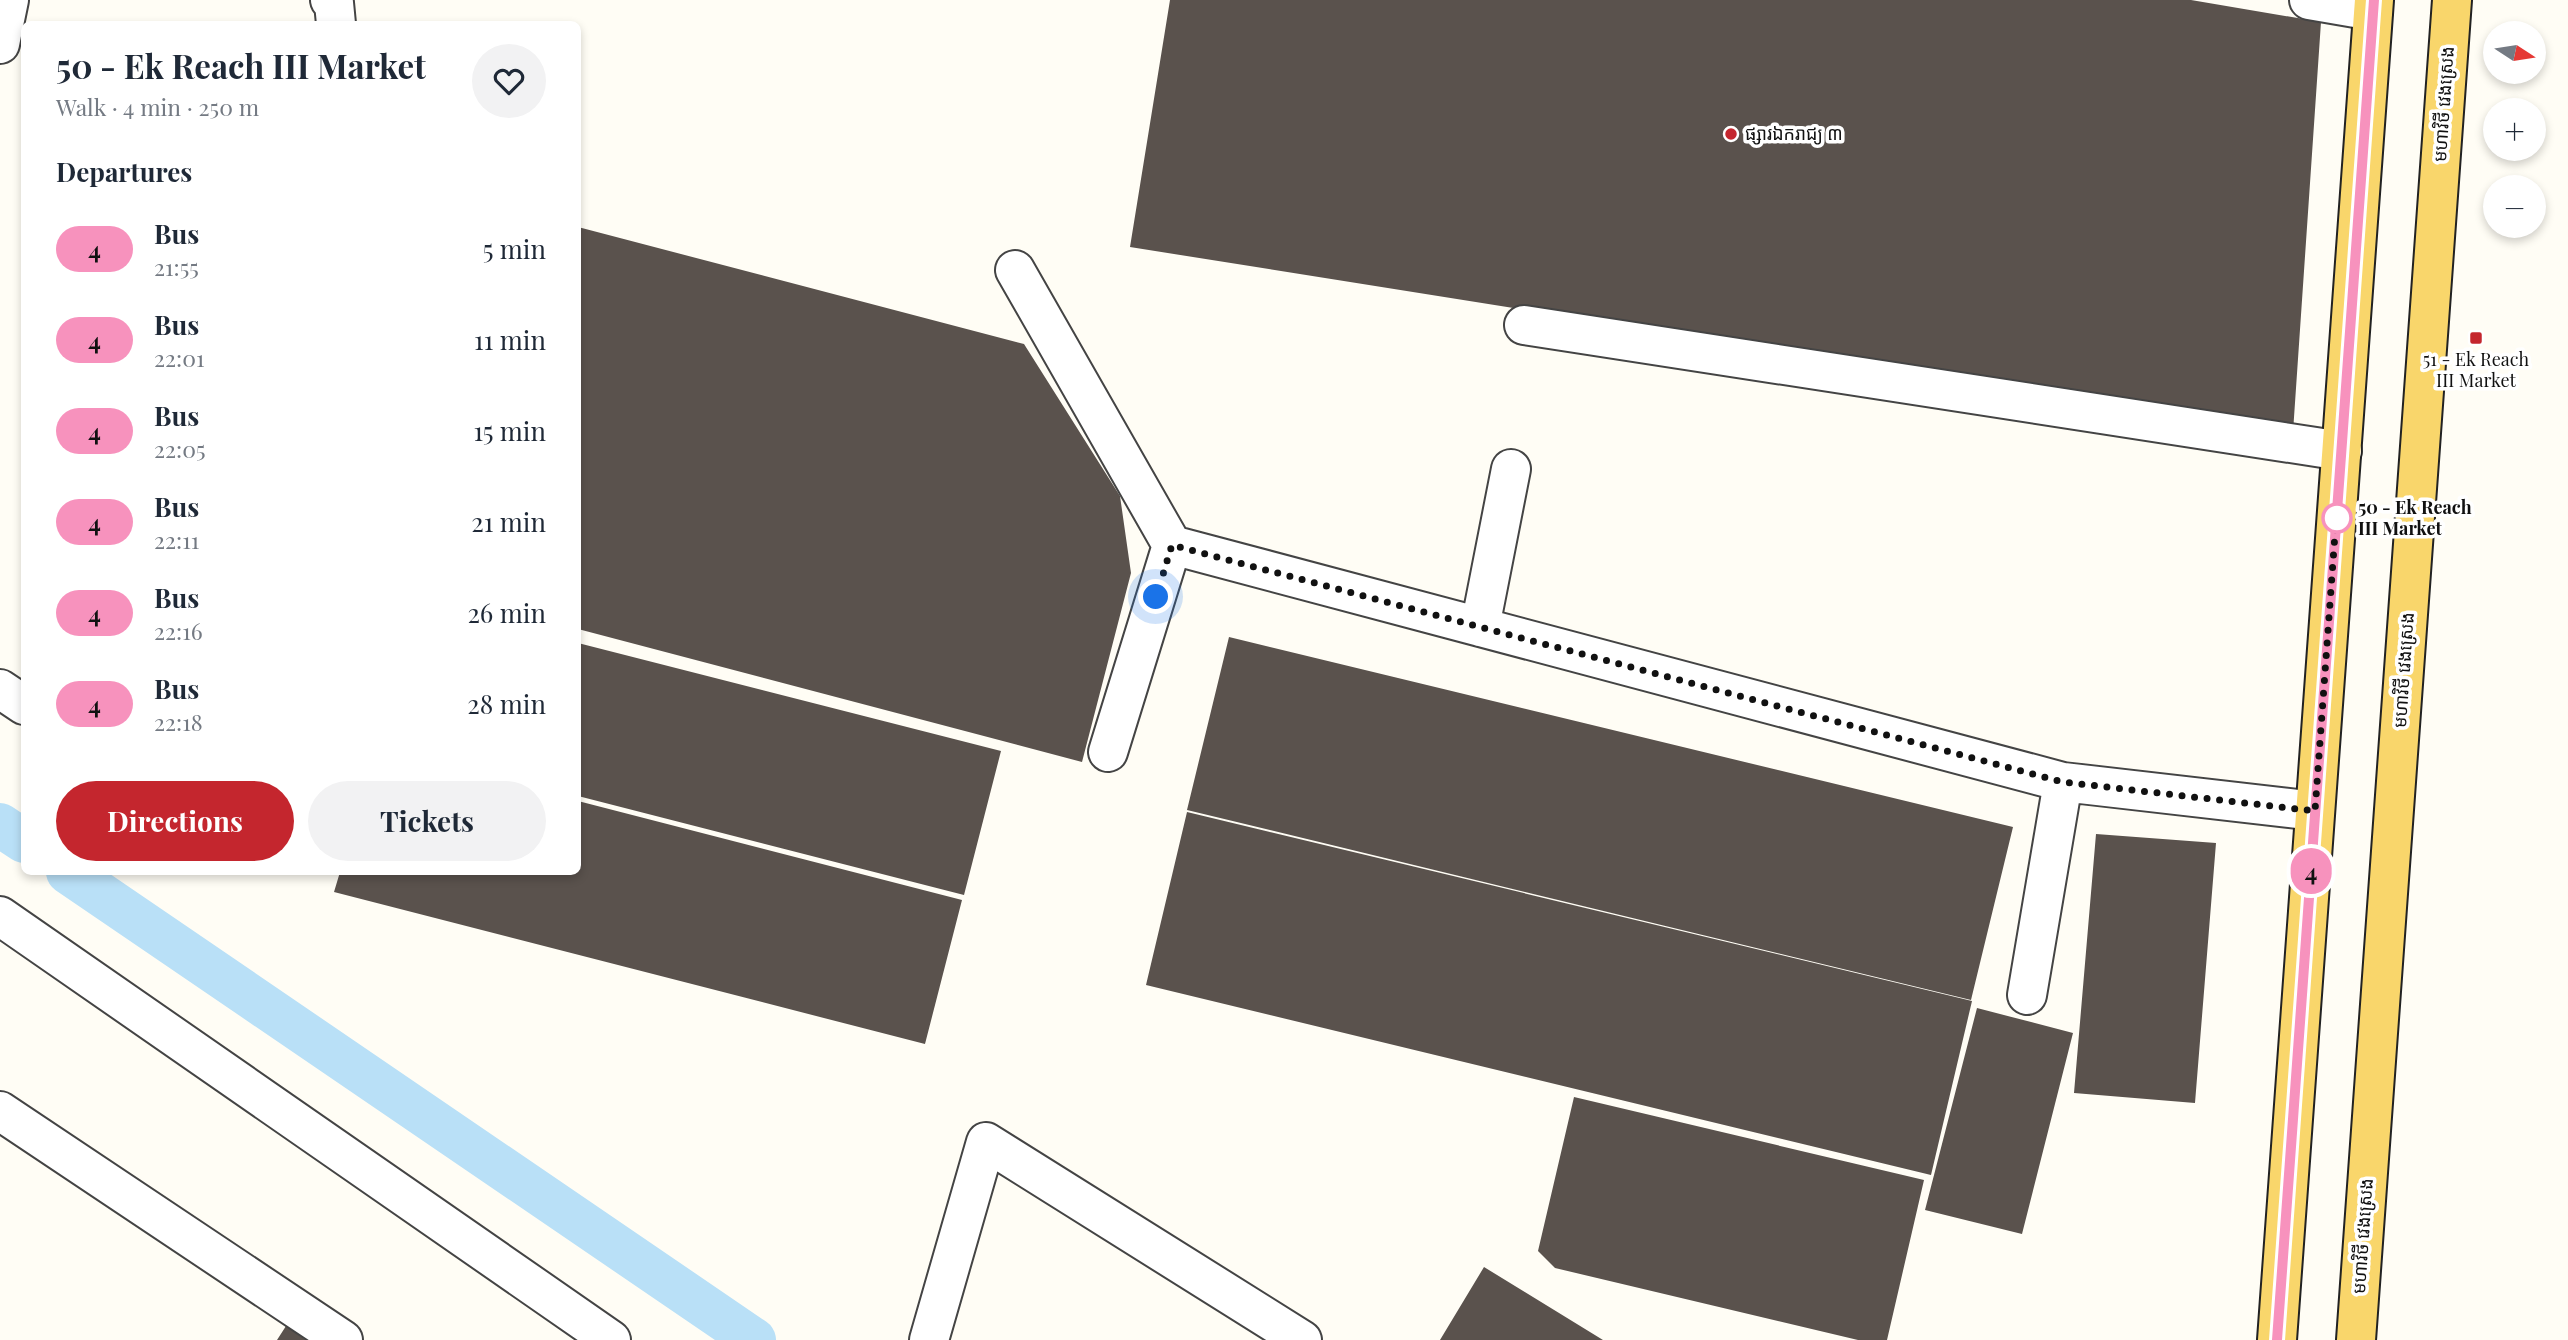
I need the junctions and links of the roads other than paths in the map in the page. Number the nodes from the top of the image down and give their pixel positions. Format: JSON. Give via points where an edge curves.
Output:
{"nodes":[{"id":1,"x":9,"y":0,"type":"edge"},
{"id":2,"x":330,"y":0,"type":"edge"},
{"id":3,"x":2309,"y":0,"type":"edge"},
{"id":4,"x":2452,"y":0,"type":"edge"},
{"id":5,"x":2374,"y":6,"type":"edge"},
{"id":6,"x":336,"y":21,"type":"edge"},
{"id":7,"x":0,"y":44,"type":"edge"},
{"id":8,"x":1015,"y":270,"type":"dead end"},
{"id":9,"x":1524,"y":325,"type":"dead end"},
{"id":10,"x":2342,"y":451,"type":"junction"},
{"id":11,"x":1511,"y":469,"type":"dead end"},
{"id":12,"x":1172,"y":545,"type":"junction"},
{"id":13,"x":1480,"y":627,"type":"junction"},
{"id":14,"x":0,"y":689,"type":"edge"},
{"id":15,"x":21,"y":703,"type":"edge"},
{"id":16,"x":1108,"y":752,"type":"dead end"},
{"id":17,"x":2063,"y":782,"type":"junction"},
{"id":18,"x":2315,"y":811,"type":"junction"},
{"id":19,"x":0,"y":916,"type":"edge"},
{"id":20,"x":2026,"y":995,"type":"dead end"},
{"id":21,"x":0,"y":1111,"type":"edge"},
{"id":22,"x":343,"y":1340,"type":"edge"},
{"id":23,"x":611,"y":1340,"type":"edge"},
{"id":24,"x":929,"y":1340,"type":"edge"},
{"id":25,"x":1302,"y":1340,"type":"edge"},
{"id":26,"x":2277,"y":1340,"type":"edge"},
{"id":27,"x":2356,"y":1340,"type":"edge"}],
"edges":[{"from":1,"to":7,"type":"street"},
{"from":2,"to":6,"type":"street"},
{"from":3,"to":5,"type":"street"},
{"from":4,"to":27,"type":"main road","name":"មហាវិថី វេងស្រេង"},
{"from":5,"to":10,"type":"main road"},
{"from":8,"to":12,"type":"street"},
{"from":9,"to":10,"type":"street"},
{"from":10,"to":18,"type":"main road"},
{"from":11,"to":13,"type":"street"},
{"from":12,"to":13,"type":"street"},
{"from":12,"to":16,"type":"street"},
{"from":13,"to":17,"type":"street"},
{"from":14,"to":15,"type":"street"},
{"from":17,"to":18,"type":"street"},
{"from":17,"to":20,"type":"street"},
{"from":18,"to":26,"type":"main road"},
{"from":19,"to":23,"type":"street"},
{"from":21,"to":22,"type":"street"},
{"from":24,"to":25,"type":"street","via":[[986,1142]]}]}
